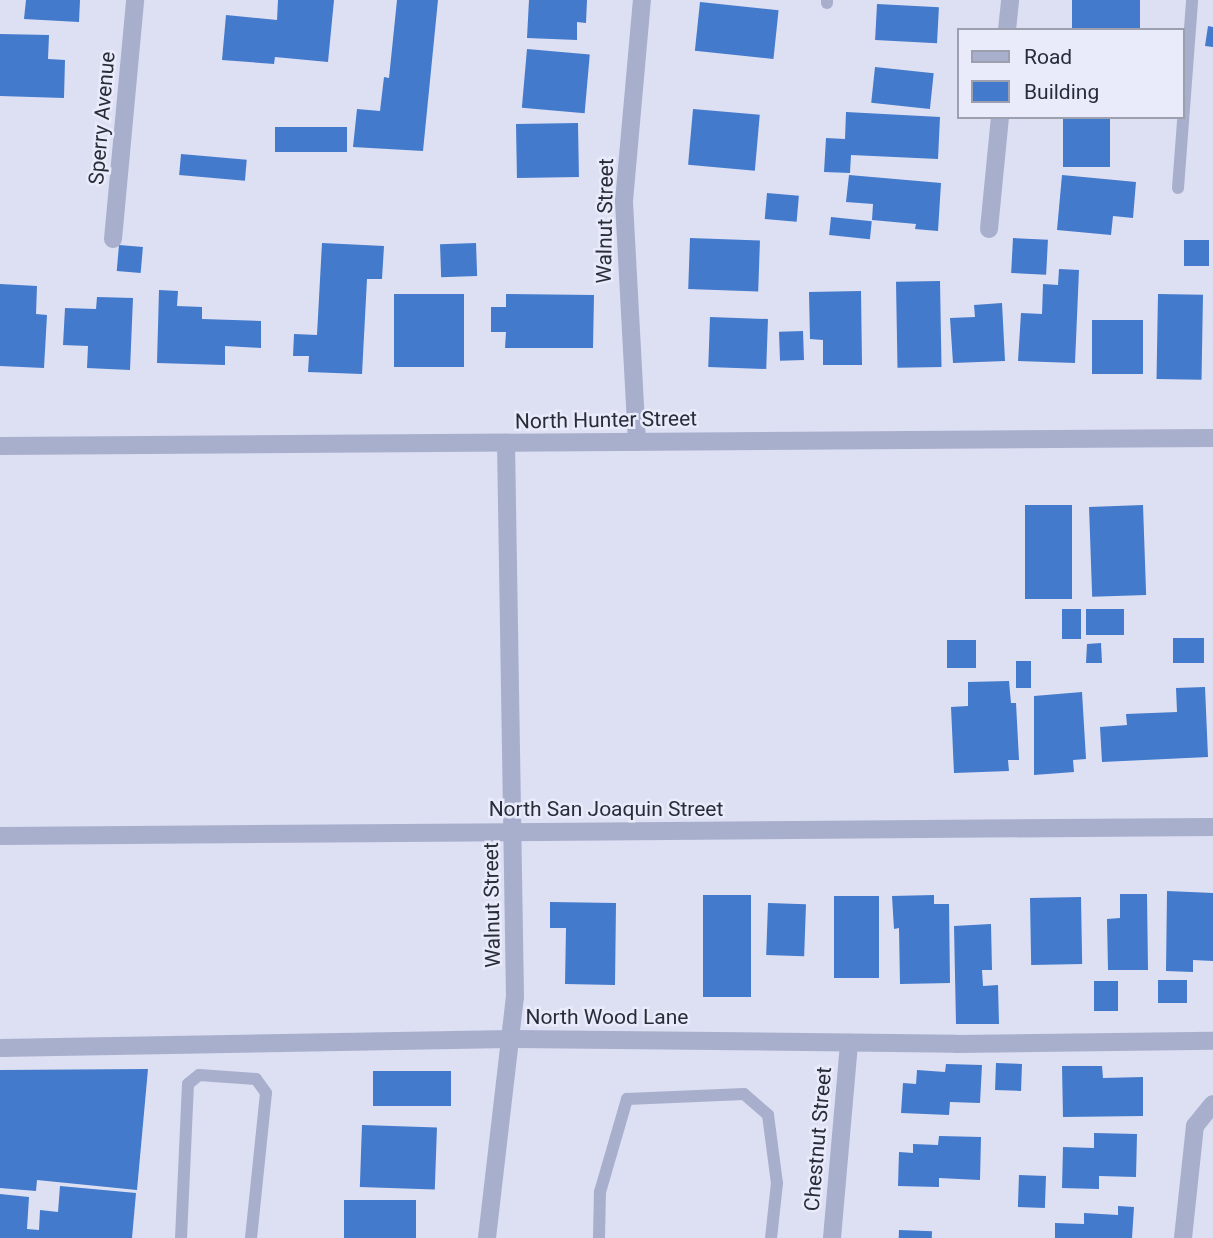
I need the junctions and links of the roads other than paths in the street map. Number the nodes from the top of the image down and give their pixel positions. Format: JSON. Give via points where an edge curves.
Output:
{"nodes":[{"id":1,"x":135,"y":0,"type":"edge"},
{"id":2,"x":642,"y":0,"type":"edge"},
{"id":3,"x":1010,"y":0,"type":"edge"},
{"id":4,"x":1192,"y":0,"type":"edge"},
{"id":5,"x":1007,"y":28,"type":"edge"},
{"id":6,"x":1185,"y":94,"type":"edge"},
{"id":7,"x":1000,"y":119,"type":"edge"},
{"id":8,"x":1183,"y":119,"type":"edge"},
{"id":9,"x":1178,"y":188,"type":"dead end"},
{"id":10,"x":989,"y":229,"type":"dead end"},
{"id":11,"x":113,"y":239,"type":"dead end"},
{"id":12,"x":1213,"y":438,"type":"edge"},
{"id":13,"x":637,"y":442,"type":"junction"},
{"id":14,"x":506,"y":444,"type":"junction"},
{"id":15,"x":0,"y":446,"type":"edge"},
{"id":16,"x":1213,"y":827,"type":"edge"},
{"id":17,"x":513,"y":833,"type":"junction"},
{"id":18,"x":0,"y":836,"type":"edge"},
{"id":19,"x":514,"y":1039,"type":"junction"},
{"id":20,"x":1213,"y":1041,"type":"edge"},
{"id":21,"x":849,"y":1043,"type":"junction"},
{"id":22,"x":0,"y":1048,"type":"edge"},
{"id":23,"x":1213,"y":1104,"type":"edge"},
{"id":24,"x":181,"y":1238,"type":"edge"},
{"id":25,"x":251,"y":1238,"type":"edge"},
{"id":26,"x":487,"y":1238,"type":"edge"},
{"id":27,"x":598,"y":1238,"type":"edge"},
{"id":28,"x":771,"y":1238,"type":"edge"},
{"id":29,"x":832,"y":1238,"type":"edge"},
{"id":30,"x":1183,"y":1238,"type":"edge"}],
"edges":[{"from":1,"to":11,"type":"street","name":"Sperry Avenue"},
{"from":2,"to":13,"type":"street","name":"Walnut Street","via":[[625,201]]},
{"from":3,"to":5,"type":"street"},
{"from":4,"to":6,"type":"lane"},
{"from":7,"to":10,"type":"street"},
{"from":8,"to":9,"type":"lane"},
{"from":12,"to":13,"type":"street","name":"North Hunter Street"},
{"from":13,"to":14,"type":"street","name":"North Hunter Street"},
{"from":14,"to":15,"type":"street","name":"North Hunter Street"},
{"from":14,"to":17,"type":"street","name":"Walnut Street"},
{"from":16,"to":17,"type":"street","name":"North San Joaquin Street"},
{"from":17,"to":18,"type":"street","name":"North San Joaquin Street"},
{"from":17,"to":19,"type":"street","name":"Walnut Street"},
{"from":19,"to":21,"type":"street","name":"North Wood Lane"},
{"from":19,"to":22,"type":"street","name":"North Wood Lane"},
{"from":19,"to":26,"type":"street","name":"Walnut Street"},
{"from":20,"to":21,"type":"street","name":"North Wood Lane"},
{"from":21,"to":29,"type":"street","name":"Chestnut Street"},
{"from":23,"to":30,"type":"street","via":[[1195,1126]]},
{"from":24,"to":25,"type":"lane","via":[[188,1084],[199,1075],[256,1079],[266,1093]]},
{"from":27,"to":28,"type":"lane","via":[[600,1192],[626,1098],[744,1094],[768,1115],[776,1183]]}]}
